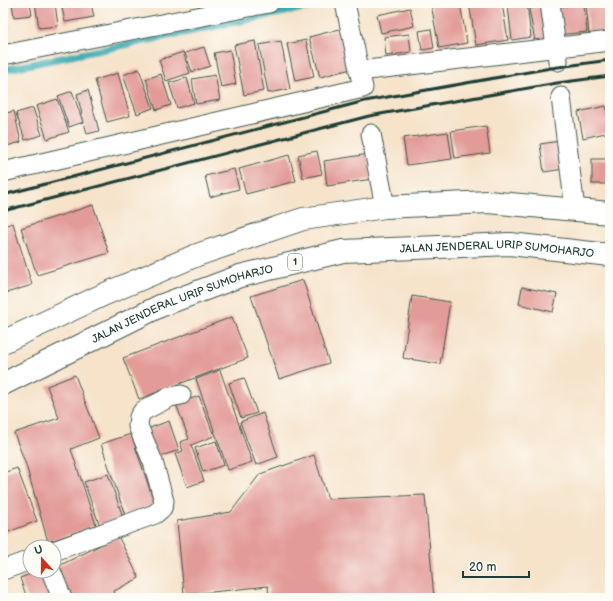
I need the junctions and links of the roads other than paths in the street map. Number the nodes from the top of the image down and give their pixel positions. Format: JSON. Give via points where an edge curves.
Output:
{"nodes":[{"id":1,"x":269,"y":3,"type":"edge"},
{"id":2,"x":550,"y":3,"type":"edge"},
{"id":3,"x":346,"y":7,"type":"edge"},
{"id":4,"x":610,"y":41,"type":"edge"},
{"id":5,"x":558,"y":54,"type":"junction"},
{"id":6,"x":3,"y":55,"type":"edge"},
{"id":7,"x":359,"y":71,"type":"junction"},
{"id":8,"x":561,"y":97,"type":"dead end"},
{"id":9,"x":371,"y":134,"type":"dead end"},
{"id":10,"x":3,"y":172,"type":"edge"},
{"id":11,"x":385,"y":206,"type":"junction"},
{"id":12,"x":575,"y":208,"type":"junction"},
{"id":13,"x":610,"y":213,"type":"edge"},
{"id":14,"x":610,"y":255,"type":"edge"},
{"id":15,"x":3,"y":342,"type":"edge"},
{"id":16,"x":3,"y":384,"type":"edge"},
{"id":17,"x":181,"y":395,"type":"dead end"},
{"id":18,"x":62,"y":548,"type":"edge"},
{"id":19,"x":22,"y":563,"type":"edge"},
{"id":20,"x":3,"y":570,"type":"edge"},
{"id":21,"x":54,"y":579,"type":"edge"},
{"id":22,"x":62,"y":598,"type":"edge"}],
"edges":[{"from":1,"to":6,"type":"street"},
{"from":2,"to":5,"type":"street"},
{"from":3,"to":7,"type":"street"},
{"from":4,"to":5,"type":"street"},
{"from":5,"to":7,"type":"street"},
{"from":7,"to":10,"type":"street","via":[[362,88]]},
{"from":8,"to":12,"type":"street"},
{"from":9,"to":11,"type":"street"},
{"from":11,"to":12,"type":"highway","via":[[488,202]]},
{"from":11,"to":15,"type":"highway","via":[[303,219],[197,255],[105,294]]},
{"from":12,"to":13,"type":"highway"},
{"from":14,"to":16,"type":"highway","name":"JALAN JENDERAL URIP SUMOHARJO","number":"1","via":[[510,244],[343,250],[240,276],[160,306]]},
{"from":17,"to":18,"type":"street","via":[[170,397],[143,411],[139,417],[138,426],[153,462],[164,502],[162,508],[155,514]]},
{"from":19,"to":20,"type":"street"},
{"from":21,"to":22,"type":"street"}]}
